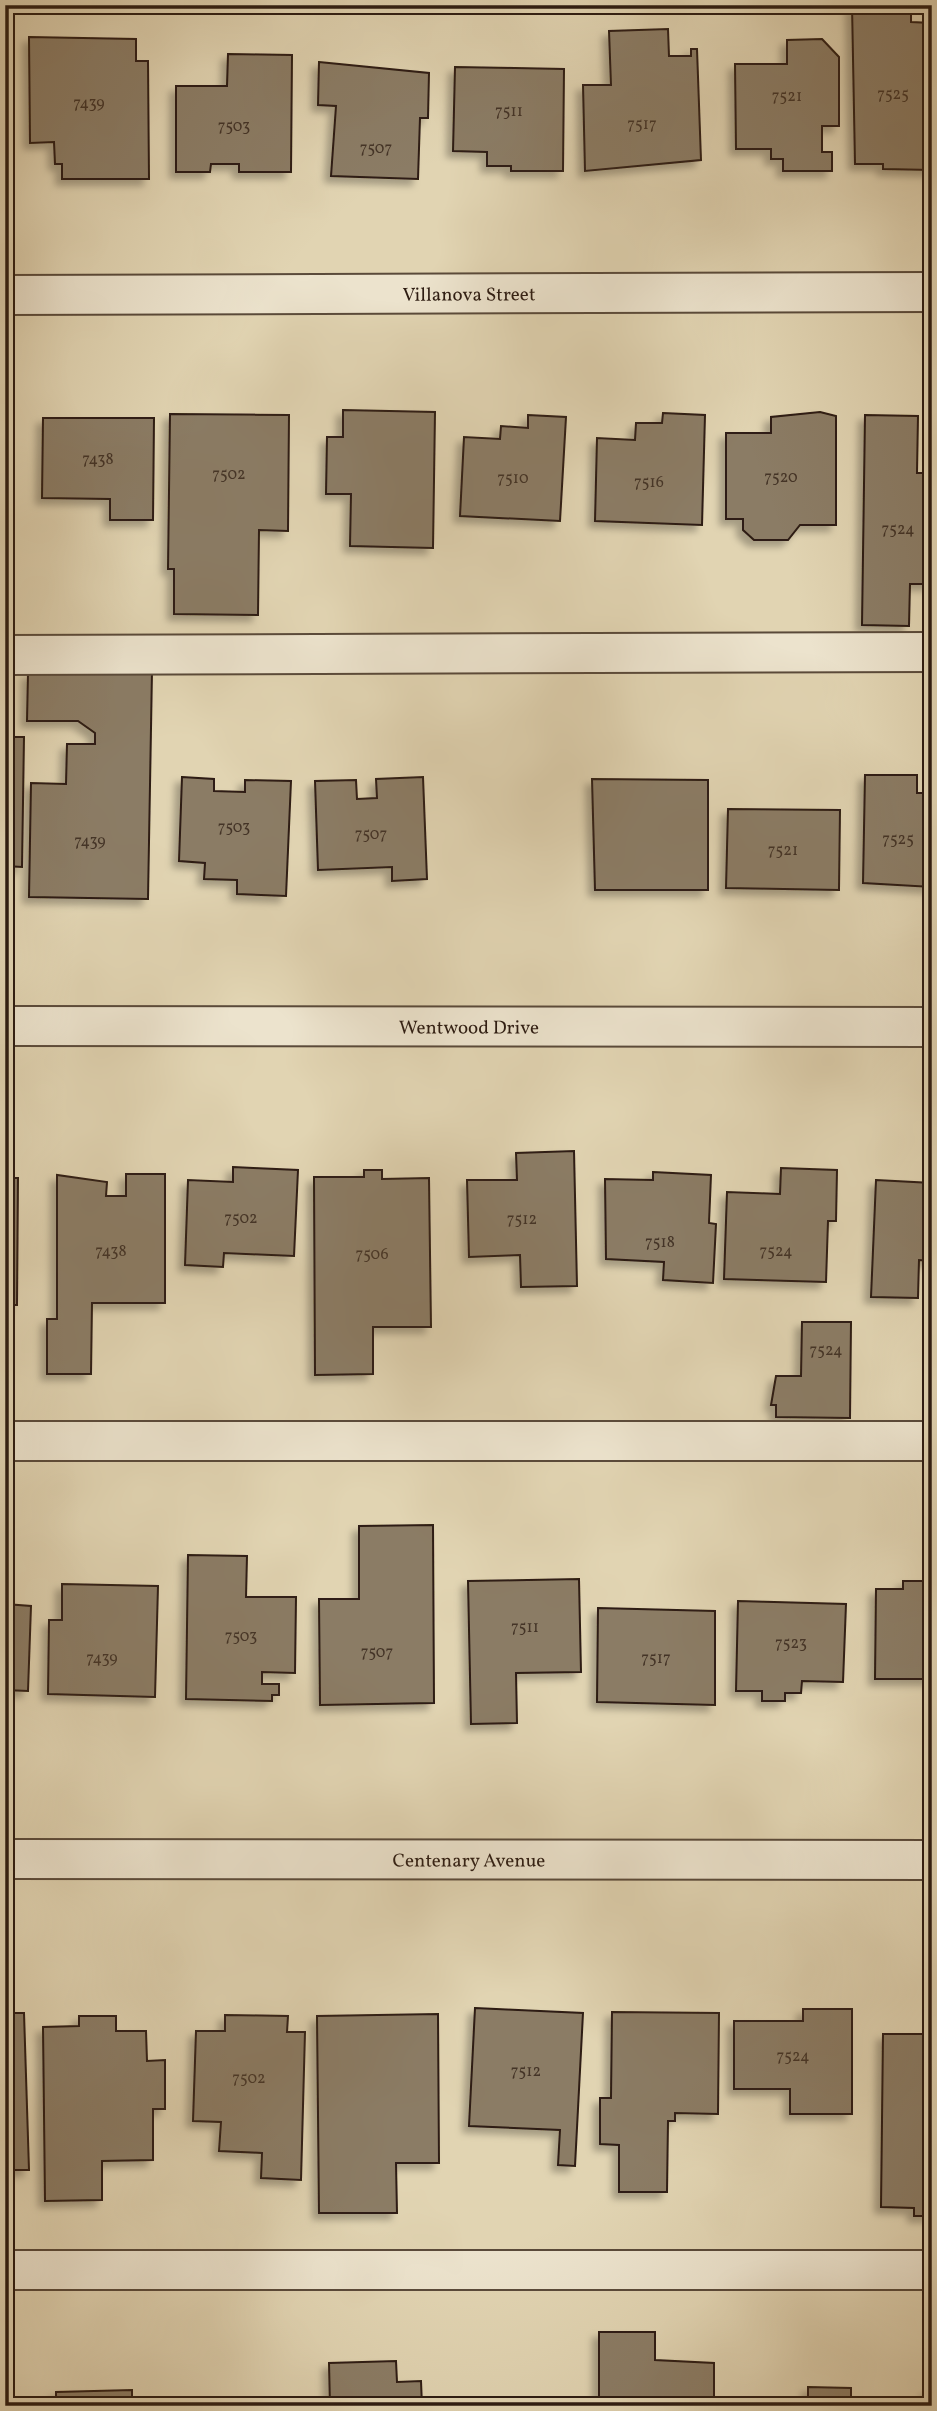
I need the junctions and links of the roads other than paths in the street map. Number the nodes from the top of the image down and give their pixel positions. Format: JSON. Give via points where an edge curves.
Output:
{"nodes":[{"id":1,"x":932,"y":292,"type":"edge"},
{"id":2,"x":5,"y":295,"type":"edge"},
{"id":3,"x":932,"y":652,"type":"edge"},
{"id":4,"x":5,"y":655,"type":"edge"},
{"id":5,"x":5,"y":1026,"type":"edge"},
{"id":6,"x":932,"y":1027,"type":"edge"},
{"id":7,"x":5,"y":1441,"type":"edge"},
{"id":8,"x":932,"y":1441,"type":"edge"},
{"id":9,"x":5,"y":1859,"type":"edge"},
{"id":10,"x":932,"y":1860,"type":"edge"},
{"id":11,"x":5,"y":2270,"type":"edge"},
{"id":12,"x":932,"y":2270,"type":"edge"}],
"edges":[{"from":1,"to":2,"type":"street","name":"Villanova Street"},
{"from":3,"to":4,"type":"street"},
{"from":5,"to":6,"type":"street","name":"Wentwood Drive"},
{"from":7,"to":8,"type":"street"},
{"from":9,"to":10,"type":"street","name":"Centenary Avenue"},
{"from":11,"to":12,"type":"street"}]}
